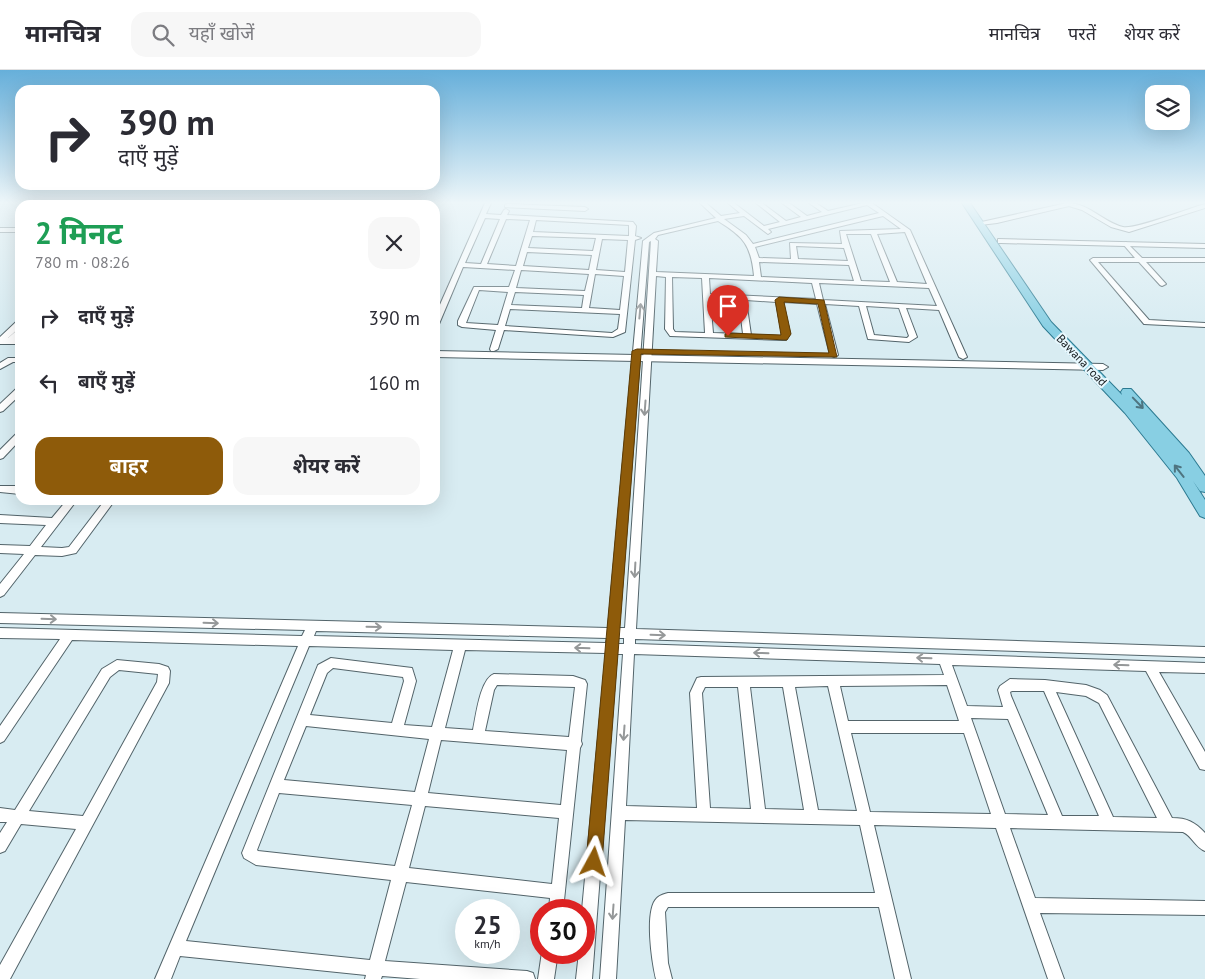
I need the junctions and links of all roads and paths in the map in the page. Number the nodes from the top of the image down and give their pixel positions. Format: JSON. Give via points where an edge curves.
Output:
{"nodes":[{"id":1,"x":469,"y":245,"type":"edge"},
{"id":2,"x":492,"y":245,"type":"edge"},
{"id":3,"x":525,"y":245,"type":"edge"},
{"id":4,"x":597,"y":245,"type":"edge"},
{"id":5,"x":631,"y":245,"type":"edge"},
{"id":6,"x":646,"y":245,"type":"edge"},
{"id":7,"x":655,"y":245,"type":"edge"},
{"id":8,"x":791,"y":245,"type":"edge"},
{"id":9,"x":836,"y":245,"type":"edge"},
{"id":10,"x":878,"y":245,"type":"edge"},
{"id":11,"x":914,"y":245,"type":"edge"},
{"id":12,"x":999,"y":245,"type":"edge"},
{"id":13,"x":1005,"y":245,"type":"edge"},
{"id":14,"x":1063,"y":245,"type":"edge"},
{"id":15,"x":753,"y":246,"type":"edge"},
{"id":16,"x":846,"y":246,"type":"joint"},
{"id":17,"x":1205,"y":246,"type":"edge"},
{"id":18,"x":1129,"y":247,"type":"junction"},
{"id":19,"x":524,"y":250,"type":"junction"},
{"id":20,"x":1205,"y":251,"type":"edge"},
{"id":21,"x":596,"y":253,"type":"junction"},
{"id":22,"x":756,"y":260,"type":"junction"},
{"id":23,"x":1140,"y":260,"type":"junction"},
{"id":24,"x":1205,"y":260,"type":"edge"},
{"id":25,"x":795,"y":261,"type":"junction"},
{"id":26,"x":852,"y":264,"type":"junction"},
{"id":27,"x":461,"y":265,"type":"junction"},
{"id":28,"x":484,"y":267,"type":"junction"},
{"id":29,"x":518,"y":268,"type":"junction"},
{"id":30,"x":592,"y":272,"type":"junction"},
{"id":31,"x":627,"y":274,"type":"junction"},
{"id":32,"x":653,"y":274,"type":"junction"},
{"id":33,"x":669,"y":275,"type":"junction"},
{"id":34,"x":705,"y":276,"type":"junction"},
{"id":35,"x":758,"y":278,"type":"junction"},
{"id":36,"x":815,"y":281,"type":"junction"},
{"id":37,"x":858,"y":283,"type":"junction"},
{"id":38,"x":894,"y":284,"type":"junction"},
{"id":39,"x":1162,"y":284,"type":"dead end"},
{"id":40,"x":932,"y":286,"type":"junction"},
{"id":41,"x":512,"y":288,"type":"junction"},
{"id":42,"x":589,"y":292,"type":"junction"},
{"id":43,"x":706,"y":296,"type":"junction"},
{"id":44,"x":742,"y":298,"type":"junction"},
{"id":45,"x":779,"y":300,"type":"junction"},
{"id":46,"x":821,"y":302,"type":"junction"},
{"id":47,"x":862,"y":304,"type":"junction"},
{"id":48,"x":902,"y":306,"type":"junction"},
{"id":49,"x":506,"y":307,"type":"junction"},
{"id":50,"x":942,"y":308,"type":"junction"},
{"id":51,"x":586,"y":310,"type":"junction"},
{"id":52,"x":623,"y":312,"type":"junction"},
{"id":53,"x":440,"y":313,"type":"edge"},
{"id":54,"x":1205,"y":325,"type":"edge"},
{"id":55,"x":499,"y":329,"type":"junction"},
{"id":56,"x":15,"y":330,"type":"edge"},
{"id":57,"x":709,"y":335,"type":"junction"},
{"id":58,"x":15,"y":336,"type":"edge"},
{"id":59,"x":747,"y":336,"type":"junction"},
{"id":60,"x":5,"y":344,"type":"edge"},
{"id":61,"x":440,"y":347,"type":"edge"},
{"id":62,"x":494,"y":349,"type":"junction"},
{"id":63,"x":440,"y":354,"type":"edge"},
{"id":64,"x":643,"y":355,"type":"junction"},
{"id":65,"x":834,"y":355,"type":"junction"},
{"id":66,"x":964,"y":357,"type":"junction"},
{"id":67,"x":15,"y":360,"type":"edge"},
{"id":68,"x":1093,"y":363,"type":"junction"},
{"id":69,"x":0,"y":367,"type":"edge"},
{"id":70,"x":15,"y":395,"type":"edge"},
{"id":71,"x":0,"y":409,"type":"edge"},
{"id":72,"x":15,"y":440,"type":"edge"},
{"id":73,"x":0,"y":456,"type":"edge"},
{"id":74,"x":1205,"y":487,"type":"edge"},
{"id":75,"x":0,"y":488,"type":"edge"},
{"id":76,"x":15,"y":490,"type":"edge"},
{"id":77,"x":68,"y":505,"type":"edge"},
{"id":78,"x":106,"y":505,"type":"edge"},
{"id":79,"x":1205,"y":512,"type":"edge"},
{"id":80,"x":0,"y":519,"type":"edge"},
{"id":81,"x":54,"y":522,"type":"junction"},
{"id":82,"x":0,"y":549,"type":"edge"},
{"id":83,"x":32,"y":551,"type":"junction"},
{"id":84,"x":1,"y":588,"type":"edge"},
{"id":85,"x":0,"y":618,"type":"edge"},
{"id":86,"x":312,"y":626,"type":"junction"},
{"id":87,"x":0,"y":633,"type":"edge"},
{"id":88,"x":614,"y":633,"type":"junction"},
{"id":89,"x":70,"y":634,"type":"junction"},
{"id":90,"x":631,"y":634,"type":"junction"},
{"id":91,"x":307,"y":641,"type":"junction"},
{"id":92,"x":460,"y":645,"type":"junction"},
{"id":93,"x":612,"y":649,"type":"junction"},
{"id":94,"x":630,"y":649,"type":"junction"},
{"id":95,"x":1205,"y":652,"type":"edge"},
{"id":96,"x":944,"y":659,"type":"junction"},
{"id":97,"x":1149,"y":666,"type":"junction"},
{"id":98,"x":1205,"y":668,"type":"edge"},
{"id":99,"x":952,"y":680,"type":"junction"},
{"id":100,"x":743,"y":681,"type":"junction"},
{"id":101,"x":788,"y":681,"type":"junction"},
{"id":102,"x":833,"y":682,"type":"junction"},
{"id":103,"x":1048,"y":687,"type":"junction"},
{"id":104,"x":964,"y":712,"type":"junction"},
{"id":105,"x":1013,"y":713,"type":"junction"},
{"id":106,"x":302,"y":720,"type":"junction"},
{"id":107,"x":844,"y":727,"type":"junction"},
{"id":108,"x":969,"y":727,"type":"junction"},
{"id":109,"x":396,"y":730,"type":"junction"},
{"id":110,"x":437,"y":734,"type":"junction"},
{"id":111,"x":478,"y":736,"type":"junction"},
{"id":112,"x":0,"y":737,"type":"edge"},
{"id":113,"x":576,"y":744,"type":"junction"},
{"id":114,"x":1205,"y":764,"type":"edge"},
{"id":115,"x":275,"y":786,"type":"junction"},
{"id":116,"x":420,"y":800,"type":"junction"},
{"id":117,"x":568,"y":812,"type":"junction"},
{"id":118,"x":619,"y":813,"type":"junction"},
{"id":119,"x":0,"y":815,"type":"edge"},
{"id":120,"x":704,"y":815,"type":"junction"},
{"id":121,"x":759,"y":816,"type":"junction"},
{"id":122,"x":18,"y":817,"type":"junction"},
{"id":123,"x":812,"y":817,"type":"junction"},
{"id":124,"x":867,"y":819,"type":"junction"},
{"id":125,"x":1001,"y":820,"type":"junction"},
{"id":126,"x":1058,"y":822,"type":"junction"},
{"id":127,"x":85,"y":823,"type":"junction"},
{"id":128,"x":1109,"y":823,"type":"junction"},
{"id":129,"x":1168,"y":824,"type":"junction"},
{"id":130,"x":1205,"y":844,"type":"edge"},
{"id":131,"x":0,"y":846,"type":"edge"},
{"id":132,"x":400,"y":875,"type":"junction"},
{"id":133,"x":559,"y":892,"type":"junction"},
{"id":134,"x":558,"y":899,"type":"edge"},
{"id":135,"x":885,"y":900,"type":"junction"},
{"id":136,"x":1030,"y":905,"type":"junction"},
{"id":137,"x":1205,"y":908,"type":"edge"},
{"id":138,"x":176,"y":948,"type":"junction"},
{"id":139,"x":548,"y":964,"type":"edge"},
{"id":140,"x":374,"y":973,"type":"edge"},
{"id":141,"x":0,"y":979,"type":"edge"},
{"id":142,"x":163,"y":979,"type":"edge"},
{"id":143,"x":517,"y":979,"type":"edge"},
{"id":144,"x":546,"y":979,"type":"edge"},
{"id":145,"x":584,"y":979,"type":"edge"},
{"id":146,"x":608,"y":979,"type":"edge"},
{"id":147,"x":664,"y":979,"type":"edge"},
{"id":148,"x":903,"y":979,"type":"edge"},
{"id":149,"x":1056,"y":979,"type":"edge"}],
"edges":[{"from":1,"to":27,"type":"street"},
{"from":2,"to":28,"type":"street"},
{"from":3,"to":19,"type":"street"},
{"from":4,"to":21,"type":"street"},
{"from":5,"to":31,"type":"street"},
{"from":64,"to":6,"type":"street","one_way":true},
{"from":7,"to":32,"type":"street"},
{"from":8,"to":25,"type":"street"},
{"from":9,"to":16,"type":"street"},
{"from":10,"to":38,"type":"street"},
{"from":11,"to":40,"type":"street"},
{"from":12,"to":68,"type":"main road","name":"Bawana road","via":[[1047,324]]},
{"from":13,"to":68,"type":"main road","name":"Bawana road","via":[[1057,320]]},
{"from":14,"to":18,"type":"street"},
{"from":15,"to":22,"type":"street"},
{"from":16,"to":26,"type":"street"},
{"from":17,"to":18,"type":"street"},
{"from":18,"to":20,"type":"street"},
{"from":18,"to":23,"type":"street"},
{"from":19,"to":21,"type":"street"},
{"from":19,"to":29,"type":"street"},
{"from":21,"to":30,"type":"street"},
{"from":22,"to":25,"type":"street"},
{"from":22,"to":35,"type":"street"},
{"from":23,"to":24,"type":"street"},
{"from":23,"to":39,"type":"street"},
{"from":23,"to":54,"type":"street","via":[[1093,260],[1148,322]]},
{"from":25,"to":26,"type":"street"},
{"from":26,"to":37,"type":"street"},
{"from":27,"to":28,"type":"street"},
{"from":27,"to":53,"type":"street"},
{"from":28,"to":29,"type":"street"},
{"from":29,"to":30,"type":"street"},
{"from":29,"to":41,"type":"street"},
{"from":30,"to":31,"type":"street"},
{"from":30,"to":42,"type":"street"},
{"from":31,"to":52,"type":"street"},
{"from":32,"to":33,"type":"street"},
{"from":32,"to":64,"type":"street"},
{"from":33,"to":34,"type":"street"},
{"from":33,"to":57,"type":"street","via":[[670,332]]},
{"from":34,"to":35,"type":"street"},
{"from":34,"to":43,"type":"street"},
{"from":35,"to":36,"type":"street"},
{"from":36,"to":37,"type":"street"},
{"from":36,"to":46,"type":"street"},
{"from":37,"to":38,"type":"street"},
{"from":38,"to":40,"type":"street"},
{"from":40,"to":50,"type":"street"},
{"from":41,"to":42,"type":"street"},
{"from":41,"to":49,"type":"street"},
{"from":41,"to":55,"type":"street","via":[[476,288],[461,323],[464,327]]},
{"from":42,"to":51,"type":"street"},
{"from":43,"to":44,"type":"street"},
{"from":43,"to":57,"type":"street"},
{"from":44,"to":45,"type":"street"},
{"from":44,"to":59,"type":"street"},
{"from":45,"to":46,"type":"street"},
{"from":45,"to":59,"type":"street","via":[[786,337]]},
{"from":46,"to":47,"type":"street"},
{"from":46,"to":65,"type":"street"},
{"from":47,"to":48,"type":"street"},
{"from":47,"to":48,"type":"street","via":[[871,337],[909,340],[913,337]]},
{"from":48,"to":50,"type":"street"},
{"from":49,"to":51,"type":"street"},
{"from":49,"to":55,"type":"street"},
{"from":50,"to":66,"type":"street"},
{"from":51,"to":52,"type":"street"},
{"from":52,"to":55,"type":"street","via":[[622,330],[612,335]]},
{"from":55,"to":62,"type":"street"},
{"from":56,"to":60,"type":"street"},
{"from":57,"to":59,"type":"street"},
{"from":58,"to":60,"type":"street"},
{"from":61,"to":62,"type":"street"},
{"from":62,"to":64,"type":"street"},
{"from":63,"to":64,"type":"street"},
{"from":64,"to":65,"type":"street"},
{"from":64,"to":68,"type":"street"},
{"from":64,"to":88,"type":"street"},
{"from":64,"to":90,"type":"street","one_way":true},
{"from":65,"to":66,"type":"street"},
{"from":66,"to":68,"type":"street"},
{"from":67,"to":69,"type":"street"},
{"from":68,"to":74,"type":"main road","name":"Bawana road","one_way":true,"via":[[1143,408],[1184,456]]},
{"from":79,"to":68,"type":"main road","name":"Bawana road","one_way":true,"via":[[1182,474]]},
{"from":70,"to":71,"type":"street"},
{"from":72,"to":73,"type":"street"},
{"from":75,"to":76,"type":"street"},
{"from":77,"to":81,"type":"street"},
{"from":78,"to":83,"type":"street","via":[[72,550]]},
{"from":80,"to":81,"type":"street"},
{"from":81,"to":83,"type":"street"},
{"from":82,"to":83,"type":"street"},
{"from":83,"to":84,"type":"street"},
{"from":85,"to":86,"type":"street","one_way":true},
{"from":86,"to":88,"type":"street","one_way":true},
{"from":86,"to":91,"type":"street"},
{"from":87,"to":89,"type":"street"},
{"from":88,"to":90,"type":"street"},
{"from":88,"to":93,"type":"street"},
{"from":89,"to":91,"type":"street"},
{"from":89,"to":112,"type":"street"},
{"from":90,"to":94,"type":"street"},
{"from":90,"to":95,"type":"street","one_way":true},
{"from":91,"to":92,"type":"street"},
{"from":91,"to":138,"type":"street"},
{"from":93,"to":92,"type":"street","one_way":true},
{"from":92,"to":110,"type":"street"},
{"from":93,"to":94,"type":"street"},
{"from":93,"to":145,"type":"street"},
{"from":96,"to":94,"type":"street","one_way":true},
{"from":94,"to":118,"type":"street","one_way":true},
{"from":97,"to":96,"type":"street","one_way":true},
{"from":96,"to":99,"type":"street"},
{"from":97,"to":98,"type":"street"},
{"from":97,"to":114,"type":"street"},
{"from":99,"to":102,"type":"street"},
{"from":99,"to":104,"type":"street"},
{"from":100,"to":101,"type":"street"},
{"from":100,"to":120,"type":"street","via":[[708,681],[698,686]]},
{"from":100,"to":121,"type":"street"},
{"from":101,"to":102,"type":"street"},
{"from":101,"to":123,"type":"street"},
{"from":102,"to":107,"type":"street"},
{"from":103,"to":105,"type":"street","via":[[1006,687]]},
{"from":103,"to":128,"type":"street"},
{"from":103,"to":129,"type":"street","via":[[1092,690],[1103,699]]},
{"from":104,"to":105,"type":"street"},
{"from":104,"to":108,"type":"street"},
{"from":105,"to":126,"type":"street"},
{"from":106,"to":109,"type":"street"},
{"from":106,"to":109,"type":"street","via":[[322,669],[327,665],[402,670],[408,672],[410,681]]},
{"from":106,"to":115,"type":"street"},
{"from":107,"to":108,"type":"street"},
{"from":107,"to":124,"type":"street"},
{"from":108,"to":125,"type":"street"},
{"from":109,"to":110,"type":"street"},
{"from":110,"to":111,"type":"street"},
{"from":110,"to":116,"type":"street"},
{"from":111,"to":113,"type":"street"},
{"from":111,"to":113,"type":"street","via":[[488,689],[494,679],[574,681],[581,684],[582,689]]},
{"from":113,"to":117,"type":"street"},
{"from":115,"to":116,"type":"street"},
{"from":115,"to":132,"type":"street","via":[[249,853],[256,858]]},
{"from":116,"to":117,"type":"street"},
{"from":116,"to":132,"type":"street"},
{"from":117,"to":133,"type":"street"},
{"from":118,"to":120,"type":"street"},
{"from":118,"to":146,"type":"street","one_way":true},
{"from":119,"to":122,"type":"street"},
{"from":120,"to":121,"type":"street"},
{"from":121,"to":123,"type":"street"},
{"from":122,"to":127,"type":"street"},
{"from":122,"to":127,"type":"street","via":[[106,673],[117,665],[159,669],[164,672],[163,683]]},
{"from":122,"to":131,"type":"street"},
{"from":123,"to":124,"type":"street"},
{"from":124,"to":125,"type":"street"},
{"from":124,"to":135,"type":"street"},
{"from":125,"to":126,"type":"street"},
{"from":125,"to":136,"type":"street"},
{"from":126,"to":128,"type":"street"},
{"from":127,"to":141,"type":"street"},
{"from":128,"to":129,"type":"street"},
{"from":129,"to":130,"type":"street","via":[[1192,829]]},
{"from":132,"to":133,"type":"street"},
{"from":132,"to":140,"type":"street"},
{"from":133,"to":134,"type":"street"},
{"from":135,"to":147,"type":"street","via":[[668,900],[658,910],[660,963]]},
{"from":135,"to":148,"type":"street"},
{"from":136,"to":137,"type":"street"},
{"from":136,"to":149,"type":"street"},
{"from":138,"to":140,"type":"street"},
{"from":138,"to":142,"type":"street"},
{"from":139,"to":144,"type":"street"},
{"from":140,"to":143,"type":"street"}]}
